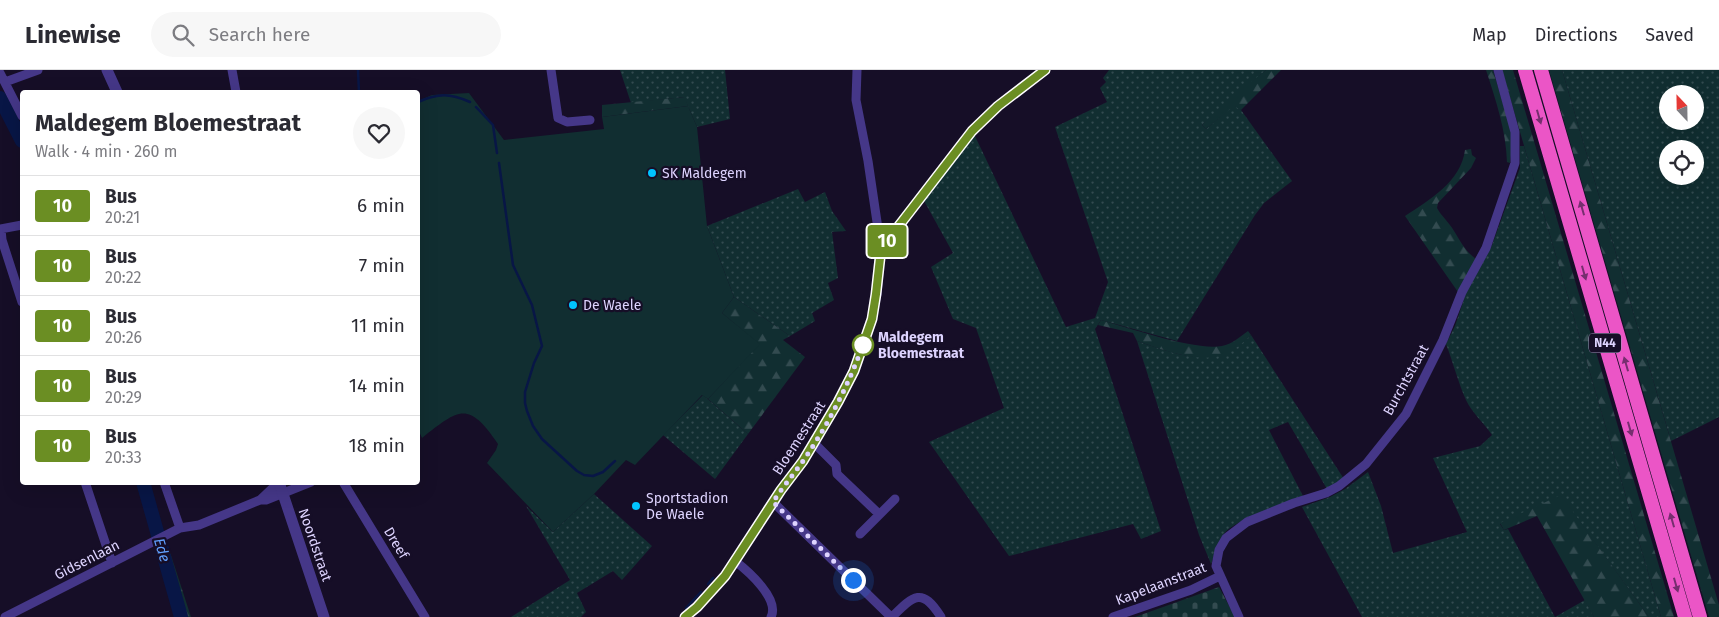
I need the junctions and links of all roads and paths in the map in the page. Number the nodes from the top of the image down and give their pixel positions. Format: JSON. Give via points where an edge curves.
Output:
{"nodes":[{"id":1,"x":38,"y":70,"type":"edge"},
{"id":2,"x":107,"y":70,"type":"edge"},
{"id":3,"x":232,"y":70,"type":"edge"},
{"id":4,"x":551,"y":70,"type":"edge"},
{"id":5,"x":857,"y":70,"type":"edge"},
{"id":6,"x":1045,"y":70,"type":"edge"},
{"id":7,"x":1498,"y":70,"type":"edge"},
{"id":8,"x":1525,"y":70,"type":"edge"},
{"id":9,"x":1541,"y":70,"type":"edge"},
{"id":10,"x":0,"y":72,"type":"edge"},
{"id":11,"x":4,"y":82,"type":"junction"},
{"id":12,"x":116,"y":90,"type":"edge"},
{"id":13,"x":236,"y":90,"type":"edge"},
{"id":14,"x":20,"y":112,"type":"edge"},
{"id":15,"x":590,"y":120,"type":"dead end"},
{"id":16,"x":20,"y":225,"type":"edge"},
{"id":17,"x":1,"y":229,"type":"edge"},
{"id":18,"x":881,"y":249,"type":"junction"},
{"id":19,"x":20,"y":296,"type":"edge"},
{"id":20,"x":814,"y":443,"type":"junction"},
{"id":21,"x":86,"y":485,"type":"edge"},
{"id":22,"x":165,"y":485,"type":"edge"},
{"id":23,"x":345,"y":485,"type":"edge"},
{"id":24,"x":280,"y":486,"type":"edge"},
{"id":25,"x":894,"y":498,"type":"dead end"},
{"id":26,"x":773,"y":502,"type":"junction"},
{"id":27,"x":879,"y":514,"type":"junction"},
{"id":28,"x":180,"y":528,"type":"junction"},
{"id":29,"x":860,"y":534,"type":"dead end"},
{"id":30,"x":735,"y":561,"type":"junction"},
{"id":31,"x":112,"y":563,"type":"junction"},
{"id":32,"x":1220,"y":576,"type":"junction"},
{"id":33,"x":5,"y":617,"type":"edge"},
{"id":34,"x":324,"y":617,"type":"edge"},
{"id":35,"x":425,"y":617,"type":"edge"},
{"id":36,"x":685,"y":617,"type":"edge"},
{"id":37,"x":771,"y":617,"type":"edge"},
{"id":38,"x":891,"y":617,"type":"edge"},
{"id":39,"x":941,"y":617,"type":"edge"},
{"id":40,"x":1113,"y":617,"type":"edge"},
{"id":41,"x":1239,"y":617,"type":"edge"},
{"id":42,"x":1685,"y":617,"type":"edge"},
{"id":43,"x":1700,"y":617,"type":"edge"}],
"edges":[{"from":1,"to":11,"type":"street"},
{"from":2,"to":12,"type":"street"},
{"from":3,"to":13,"type":"street"},
{"from":4,"to":15,"type":"street","via":[[558,118],[567,122]]},
{"from":5,"to":18,"type":"street","name":"Bloemestraat","via":[[856,100]]},
{"from":6,"to":18,"type":"street","via":[[998,106],[972,131]]},
{"from":7,"to":32,"type":"street","name":"Burchtstraat","via":[[1515,132],[1515,163],[1486,248],[1462,292],[1443,340],[1406,414],[1366,464],[1340,486],[1236,529],[1219,550],[1216,566]]},
{"from":8,"to":42,"type":"highway","number":"N44","one_way":true},
{"from":43,"to":9,"type":"highway","number":"N44","one_way":true},
{"from":10,"to":11,"type":"street"},
{"from":11,"to":14,"type":"street"},
{"from":16,"to":17,"type":"street"},
{"from":17,"to":19,"type":"street"},
{"from":18,"to":20,"type":"street","name":"Bloemestraat","via":[[872,319],[864,343],[854,371]]},
{"from":20,"to":26,"type":"street","name":"Bloemestraat"},
{"from":20,"to":27,"type":"street","via":[[836,465],[837,474]]},
{"from":21,"to":31,"type":"street"},
{"from":22,"to":28,"type":"street"},
{"from":23,"to":35,"type":"street","name":"Dreef"},
{"from":24,"to":28,"type":"street","name":"Gidsenlaan","via":[[266,500],[199,525]]},
{"from":24,"to":34,"type":"street","name":"Noordstraat"},
{"from":25,"to":27,"type":"street"},
{"from":26,"to":30,"type":"street","name":"Bloemestraat"},
{"from":26,"to":38,"type":"street"},
{"from":27,"to":29,"type":"street"},
{"from":28,"to":31,"type":"street","name":"Gidsenlaan"},
{"from":30,"to":36,"type":"street","name":"Bloemestraat","via":[[725,576]]},
{"from":30,"to":37,"type":"street","via":[[769,596],[773,607]]},
{"from":31,"to":33,"type":"street","name":"Gidsenlaan"},
{"from":32,"to":40,"type":"street","name":"Kapelaanstraat","via":[[1191,590]]},
{"from":32,"to":41,"type":"street","name":"Burchtstraat"},
{"from":38,"to":39,"type":"street","via":[[910,600],[922,598],[933,604]]}]}
